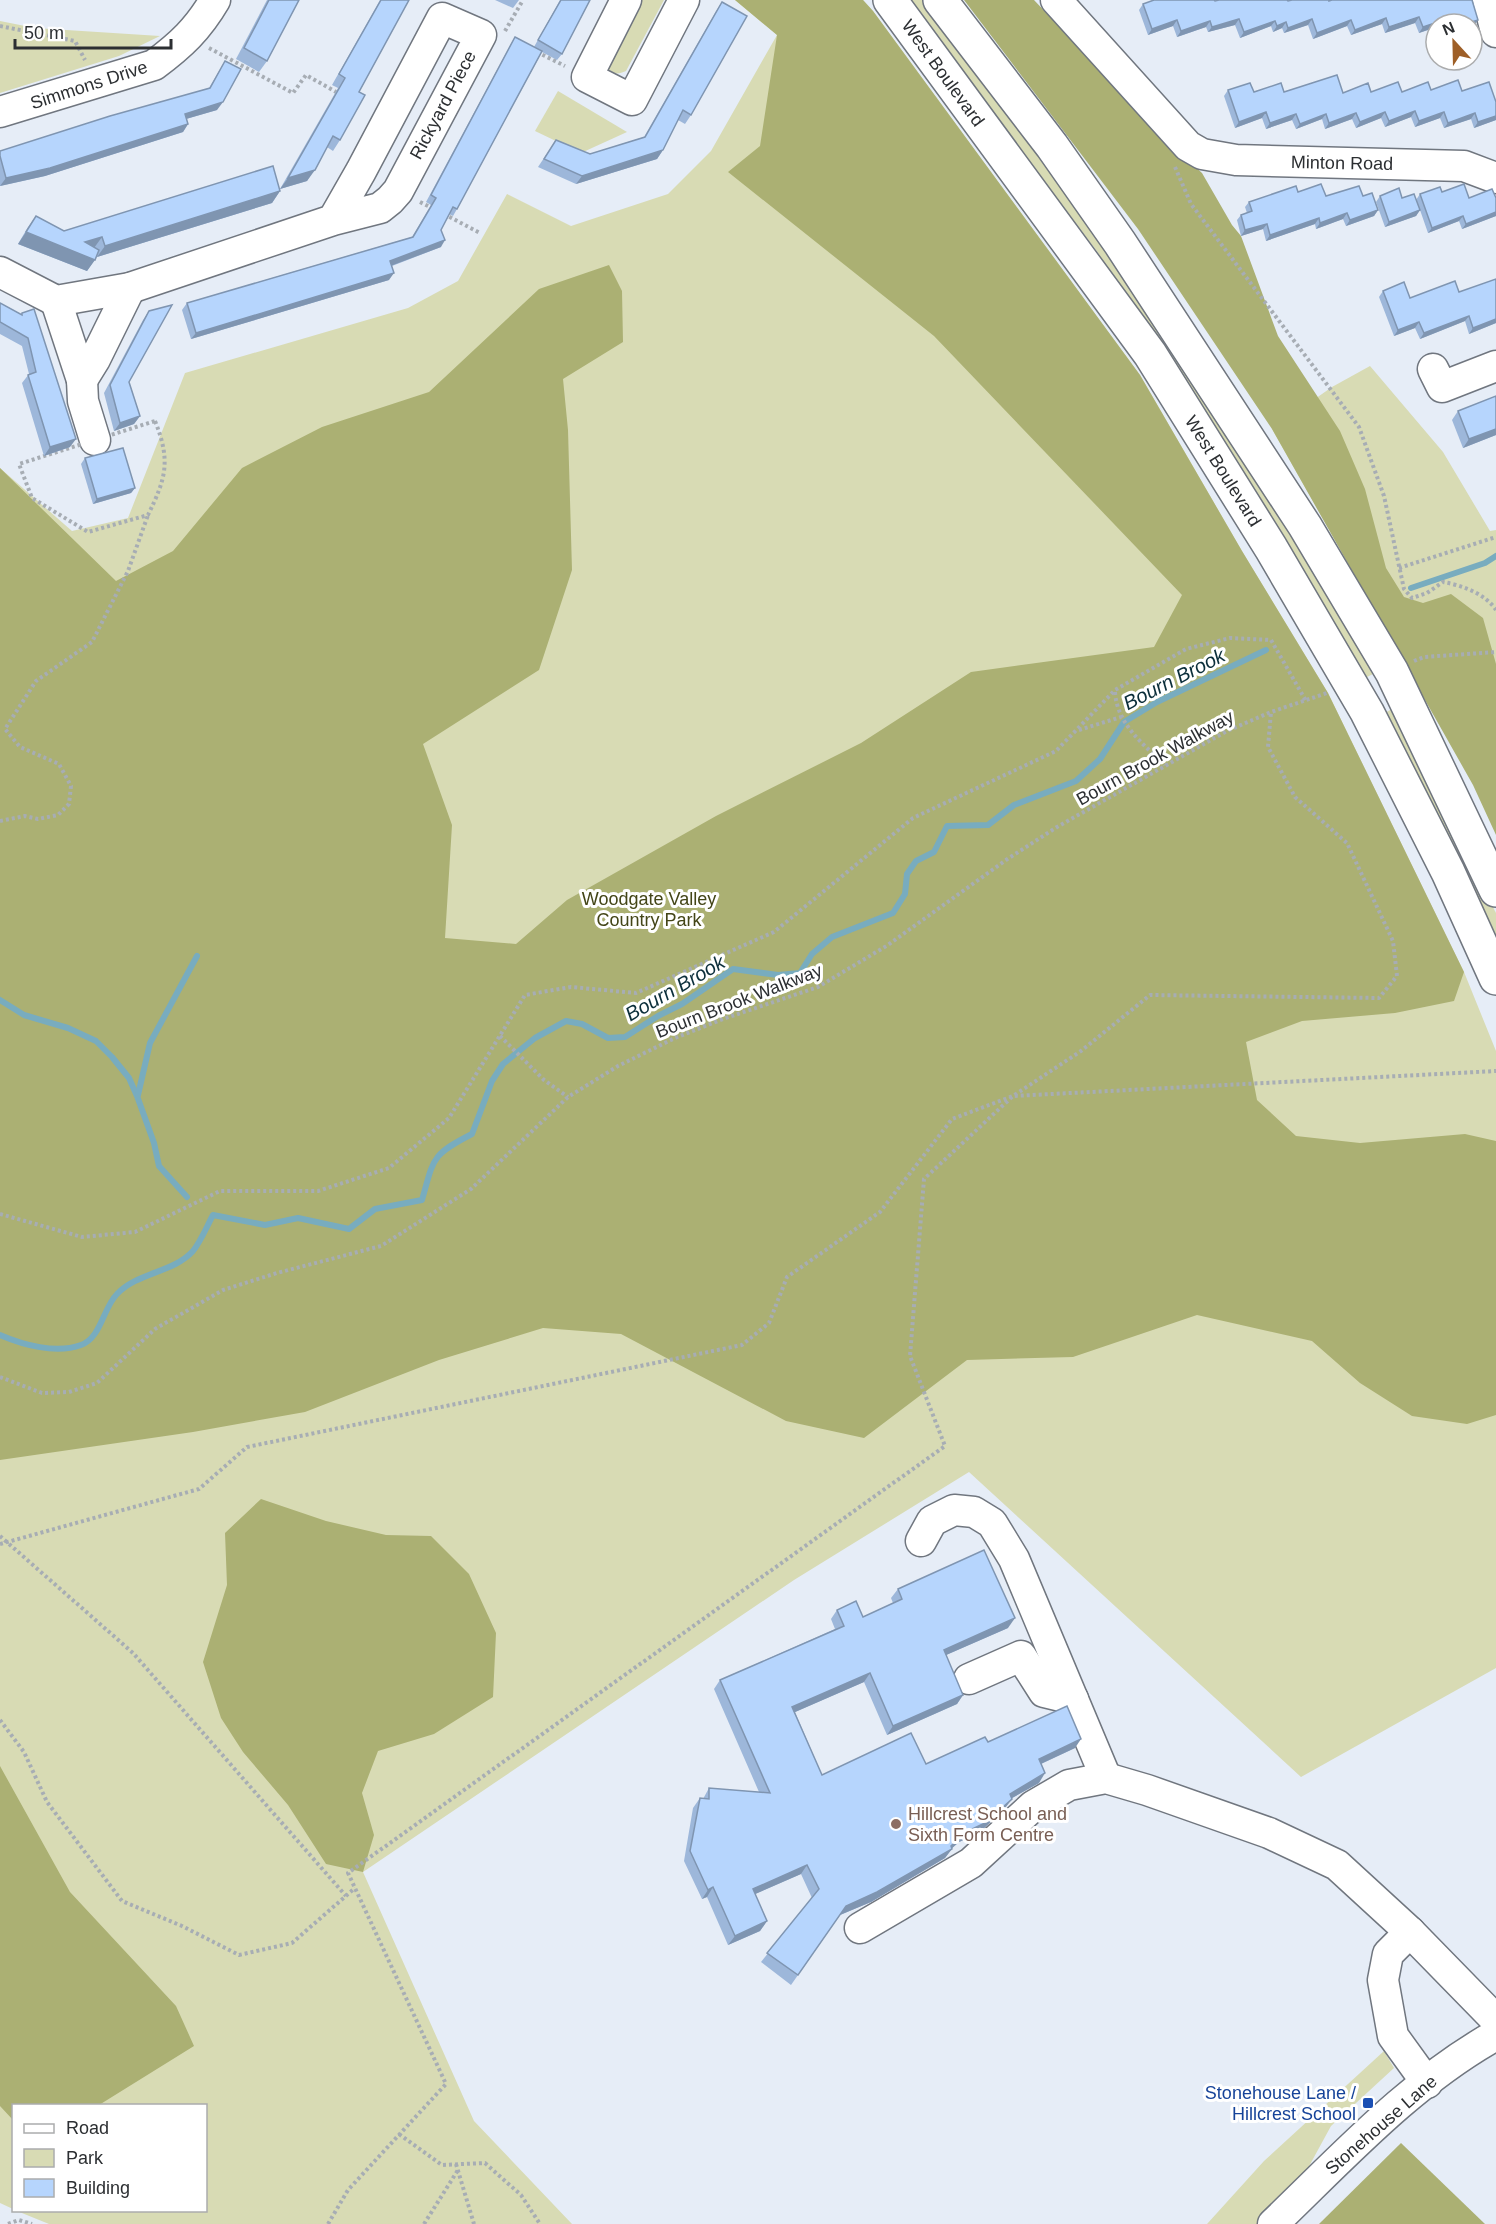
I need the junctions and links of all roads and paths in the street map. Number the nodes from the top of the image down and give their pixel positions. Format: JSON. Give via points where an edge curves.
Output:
{"nodes":[{"id":1,"x":215,"y":0,"type":"edge"},
{"id":2,"x":523,"y":0,"type":"edge"},
{"id":3,"x":626,"y":0,"type":"edge"},
{"id":4,"x":684,"y":0,"type":"edge"},
{"id":5,"x":890,"y":0,"type":"edge"},
{"id":6,"x":940,"y":0,"type":"edge"},
{"id":7,"x":1056,"y":0,"type":"edge"},
{"id":8,"x":1488,"y":0,"type":"edge"},
{"id":9,"x":0,"y":26,"type":"edge"},
{"id":10,"x":1496,"y":32,"type":"edge"},
{"id":11,"x":481,"y":35,"type":"junction"},
{"id":12,"x":180,"y":44,"type":"junction"},
{"id":13,"x":534,"y":51,"type":"edge"},
{"id":14,"x":587,"y":77,"type":"junction"},
{"id":15,"x":98,"y":84,"type":"junction"},
{"id":16,"x":344,"y":96,"type":"edge"},
{"id":17,"x":0,"y":112,"type":"edge"},
{"id":18,"x":1181,"y":155,"type":"junction"},
{"id":19,"x":1496,"y":178,"type":"edge"},
{"id":20,"x":398,"y":191,"type":"junction"},
{"id":21,"x":333,"y":220,"type":"junction"},
{"id":22,"x":480,"y":233,"type":"dead end"},
{"id":23,"x":0,"y":272,"type":"edge"},
{"id":24,"x":130,"y":288,"type":"junction"},
{"id":25,"x":56,"y":302,"type":"junction"},
{"id":26,"x":1496,"y":366,"type":"edge"},
{"id":27,"x":82,"y":380,"type":"junction"},
{"id":28,"x":1442,"y":388,"type":"dead end"},
{"id":29,"x":95,"y":440,"type":"junction"},
{"id":30,"x":148,"y":515,"type":"junction"},
{"id":31,"x":1496,"y":537,"type":"edge"},
{"id":32,"x":1399,"y":568,"type":"junction"},
{"id":33,"x":1496,"y":610,"type":"edge"},
{"id":34,"x":1496,"y":652,"type":"edge"},
{"id":35,"x":1424,"y":657,"type":"dead end"},
{"id":36,"x":1115,"y":690,"type":"junction"},
{"id":37,"x":1334,"y":691,"type":"dead end"},
{"id":38,"x":1306,"y":701,"type":"junction"},
{"id":39,"x":1271,"y":712,"type":"junction"},
{"id":40,"x":1121,"y":717,"type":"junction"},
{"id":41,"x":1076,"y":731,"type":"junction"},
{"id":42,"x":1166,"y":765,"type":"junction"},
{"id":43,"x":0,"y":822,"type":"edge"},
{"id":44,"x":1496,"y":890,"type":"edge"},
{"id":45,"x":1496,"y":978,"type":"edge"},
{"id":46,"x":500,"y":1036,"type":"junction"},
{"id":47,"x":1496,"y":1071,"type":"edge"},
{"id":48,"x":1013,"y":1096,"type":"junction"},
{"id":49,"x":568,"y":1097,"type":"junction"},
{"id":50,"x":0,"y":1214,"type":"edge"},
{"id":51,"x":0,"y":1377,"type":"edge"},
{"id":52,"x":0,"y":1536,"type":"edge"},
{"id":53,"x":921,"y":1541,"type":"dead end"},
{"id":54,"x":7,"y":1543,"type":"junction"},
{"id":55,"x":0,"y":1544,"type":"edge"},
{"id":56,"x":969,"y":1679,"type":"dead end"},
{"id":57,"x":1073,"y":1699,"type":"junction"},
{"id":58,"x":0,"y":1720,"type":"edge"},
{"id":59,"x":1106,"y":1778,"type":"junction"},
{"id":60,"x":355,"y":1888,"type":"junction"},
{"id":61,"x":346,"y":1896,"type":"junction"},
{"id":62,"x":860,"y":1928,"type":"dead end"},
{"id":63,"x":1410,"y":1932,"type":"junction"},
{"id":64,"x":1496,"y":2020,"type":"edge"},
{"id":65,"x":1496,"y":2035,"type":"edge"},
{"id":66,"x":1427,"y":2083,"type":"junction"},
{"id":67,"x":399,"y":2134,"type":"junction"},
{"id":68,"x":456,"y":2164,"type":"junction"},
{"id":69,"x":458,"y":2170,"type":"junction"},
{"id":70,"x":8,"y":2224,"type":"edge"},
{"id":71,"x":32,"y":2224,"type":"edge"},
{"id":72,"x":328,"y":2224,"type":"edge"},
{"id":73,"x":424,"y":2224,"type":"edge"},
{"id":74,"x":474,"y":2224,"type":"edge"},
{"id":75,"x":540,"y":2224,"type":"edge"},
{"id":76,"x":1273,"y":2224,"type":"edge"}],
"edges":[{"from":1,"to":12,"type":"street","name":"Simmons Drive","via":[[202,22]]},
{"from":2,"to":11,"type":"path","via":[[503,34]]},
{"from":3,"to":14,"type":"street"},
{"from":4,"to":14,"type":"street","via":[[632,100]]},
{"from":5,"to":45,"type":"main road","name":"West Boulevard","via":[[1150,354],[1271,548],[1367,712],[1448,872]]},
{"from":6,"to":44,"type":"main road","via":[[1052,146],[1120,243],[1305,526],[1392,672]]},
{"from":7,"to":18,"type":"street","name":"Minton Road"},
{"from":8,"to":10,"type":"street"},
{"from":9,"to":15,"type":"path","via":[[75,41]]},
{"from":11,"to":20,"type":"street","name":"Rickyard Piece"},
{"from":11,"to":21,"type":"street","name":"Rickyard Piece","via":[[442,18]]},
{"from":12,"to":15,"type":"street","name":"Simmons Drive","via":[[154,64]]},
{"from":12,"to":16,"type":"path","via":[[294,93],[306,75]]},
{"from":13,"to":14,"type":"path"},
{"from":15,"to":17,"type":"street","name":"Simmons Drive"},
{"from":18,"to":19,"type":"street","name":"Minton Road","via":[[1464,166]]},
{"from":18,"to":32,"type":"path","via":[[1191,204],[1359,427],[1384,496]]},
{"from":20,"to":21,"type":"street","name":"Rickyard Piece","via":[[380,208]]},
{"from":20,"to":22,"type":"path"},
{"from":21,"to":24,"type":"street","name":"Rickyard Piece"},
{"from":23,"to":25,"type":"street"},
{"from":24,"to":25,"type":"street","name":"Rickyard Piece"},
{"from":24,"to":27,"type":"street"},
{"from":25,"to":27,"type":"street"},
{"from":26,"to":28,"type":"street"},
{"from":27,"to":29,"type":"street","via":[[83,400]]},
{"from":29,"to":30,"type":"path","via":[[155,421],[162,437],[165,468],[162,486]]},
{"from":29,"to":30,"type":"path","via":[[19,464],[32,498],[88,532]]},
{"from":30,"to":43,"type":"path","via":[[128,571],[92,642],[36,681],[5,729],[20,747],[59,764],[71,786],[69,804],[58,815]]},
{"from":31,"to":32,"type":"path"},
{"from":32,"to":33,"type":"path","via":[[1404,589],[1412,598],[1443,582],[1459,584],[1491,602]]},
{"from":34,"to":35,"type":"path"},
{"from":36,"to":38,"type":"path","via":[[1186,649],[1230,639],[1271,640]]},
{"from":36,"to":40,"type":"path"},
{"from":36,"to":41,"type":"path"},
{"from":37,"to":38,"type":"path","name":"Bourn Brook Walkway"},
{"from":38,"to":39,"type":"path","name":"Bourn Brook Walkway"},
{"from":39,"to":42,"type":"path","name":"Bourn Brook Walkway"},
{"from":39,"to":48,"type":"path","via":[[1268,747],[1295,797],[1347,843],[1392,941],[1397,976],[1379,998],[1150,995],[1081,1051]]},
{"from":40,"to":41,"type":"path"},
{"from":40,"to":42,"type":"path","via":[[1136,738]]},
{"from":41,"to":46,"type":"path","via":[[1056,751],[913,818],[774,932],[636,993],[571,987],[525,995]]},
{"from":42,"to":49,"type":"path","name":"Bourn Brook Walkway","via":[[1057,827],[888,945],[818,987],[675,1038],[618,1066]]},
{"from":46,"to":49,"type":"path","via":[[544,1080]]},
{"from":46,"to":50,"type":"path","via":[[449,1118],[389,1168],[318,1191],[220,1191],[135,1232],[82,1237]]},
{"from":47,"to":48,"type":"path"},
{"from":48,"to":54,"type":"path","via":[[952,1119],[880,1212],[787,1277],[769,1323],[742,1346],[247,1447],[199,1489]]},
{"from":48,"to":60,"type":"path","via":[[924,1179],[910,1356],[945,1446],[348,1873]]},
{"from":49,"to":51,"type":"path","name":"Bourn Brook Walkway","via":[[471,1189],[381,1246],[223,1290],[155,1329],[96,1383],[69,1392],[42,1393]]},
{"from":52,"to":54,"type":"path"},
{"from":53,"to":57,"type":"street","via":[[932,1521],[954,1510],[974,1512],[992,1523],[1014,1559]]},
{"from":54,"to":55,"type":"path"},
{"from":54,"to":61,"type":"path","via":[[133,1653]]},
{"from":56,"to":57,"type":"street","via":[[1021,1656],[1044,1692]]},
{"from":57,"to":59,"type":"street"},
{"from":58,"to":61,"type":"path","via":[[24,1752],[47,1802],[122,1901],[239,1955],[292,1943]]},
{"from":59,"to":62,"type":"street","via":[[1069,1785],[1033,1806],[971,1863]]},
{"from":59,"to":63,"type":"street","via":[[1269,1833],[1337,1865]]},
{"from":60,"to":61,"type":"path"},
{"from":60,"to":67,"type":"path","via":[[446,2084]]},
{"from":63,"to":64,"type":"street"},
{"from":63,"to":66,"type":"street","via":[[1388,1954],[1383,1980],[1393,2036]]},
{"from":65,"to":66,"type":"street","name":"Stonehouse Lane"},
{"from":66,"to":76,"type":"street","name":"Stonehouse Lane"},
{"from":67,"to":68,"type":"path","via":[[442,2165]]},
{"from":67,"to":72,"type":"path","via":[[348,2190]]},
{"from":68,"to":69,"type":"path"},
{"from":68,"to":75,"type":"path","via":[[485,2163],[521,2195]]},
{"from":69,"to":73,"type":"path"},
{"from":69,"to":74,"type":"path"},
{"from":70,"to":71,"type":"path","via":[[19,2220]]}]}
